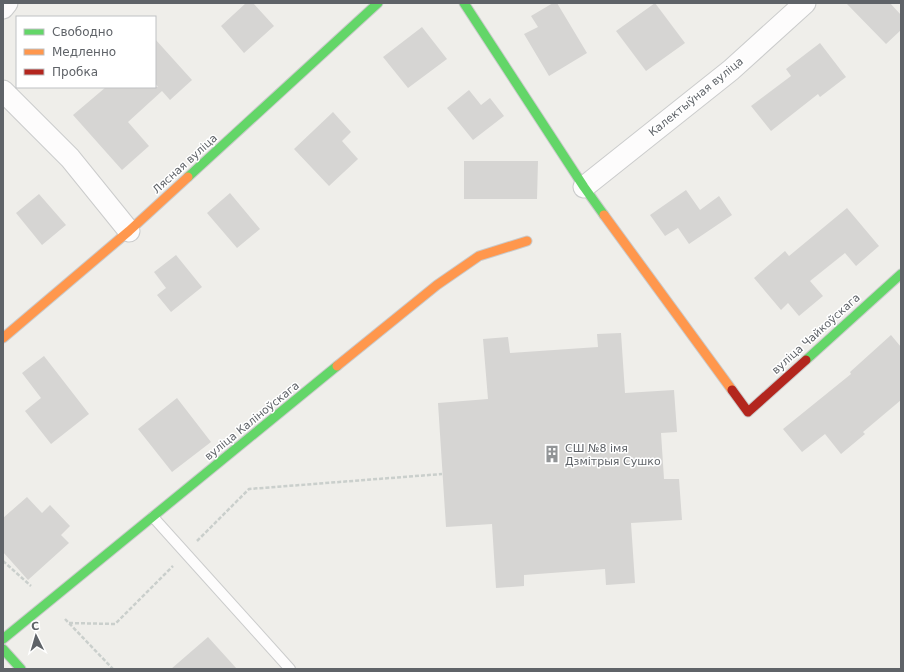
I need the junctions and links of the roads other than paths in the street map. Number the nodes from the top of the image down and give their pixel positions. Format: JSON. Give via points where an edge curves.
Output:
{"nodes":[{"id":1,"x":7,"y":3,"type":"edge"},
{"id":2,"x":378,"y":3,"type":"edge"},
{"id":3,"x":464,"y":3,"type":"edge"},
{"id":4,"x":805,"y":3,"type":"edge"},
{"id":5,"x":3,"y":8,"type":"edge"},
{"id":6,"x":3,"y":91,"type":"edge"},
{"id":7,"x":584,"y":187,"type":"junction"},
{"id":8,"x":129,"y":231,"type":"junction"},
{"id":9,"x":527,"y":241,"type":"dead end"},
{"id":10,"x":901,"y":274,"type":"edge"},
{"id":11,"x":3,"y":338,"type":"edge"},
{"id":12,"x":153,"y":517,"type":"junction"},
{"id":13,"x":3,"y":639,"type":"edge"},
{"id":14,"x":3,"y":649,"type":"edge"},
{"id":15,"x":21,"y":669,"type":"edge"},
{"id":16,"x":290,"y":669,"type":"edge"}],
"edges":[{"from":1,"to":5,"type":"street"},
{"from":2,"to":8,"type":"street","name":"Лясная вуліца"},
{"from":3,"to":7,"type":"street"},
{"from":4,"to":7,"type":"street","name":"Калектыўная вуліца","via":[[731,70]]},
{"from":6,"to":8,"type":"street","via":[[70,158]]},
{"from":7,"to":10,"type":"street","name":"вуліца Чайкоўскага","via":[[748,412]]},
{"from":8,"to":11,"type":"street","name":"Лясная вуліца"},
{"from":9,"to":12,"type":"street","name":"вуліца Каліноўскага","via":[[479,256],[437,285]]},
{"from":12,"to":13,"type":"street","name":"вуліца Каліноўскага"},
{"from":12,"to":16,"type":"lane"},
{"from":14,"to":15,"type":"street"}]}
